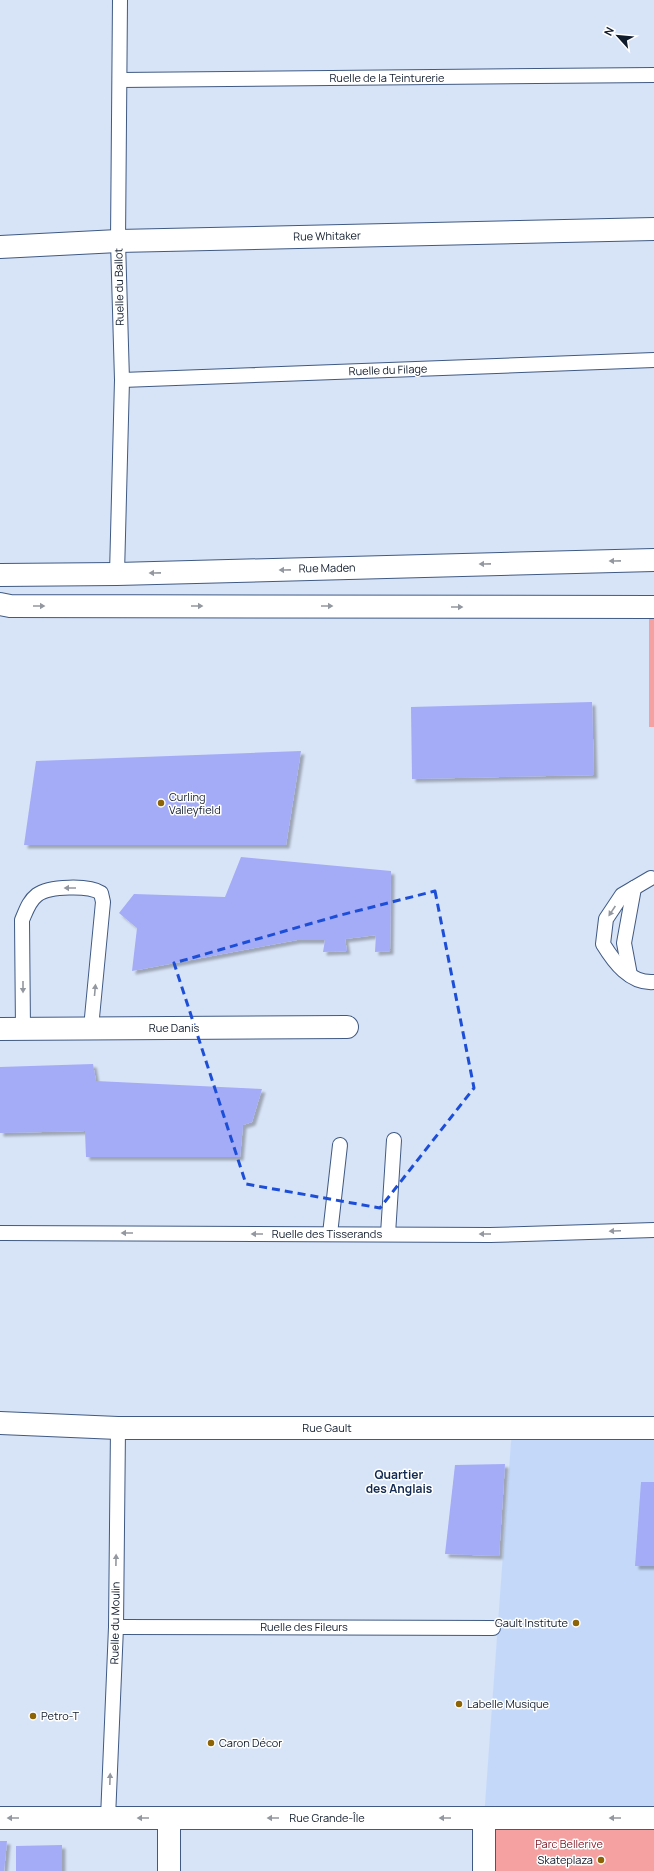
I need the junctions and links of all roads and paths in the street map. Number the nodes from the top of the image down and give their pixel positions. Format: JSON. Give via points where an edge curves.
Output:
{"nodes":[{"id":1,"x":120,"y":0,"type":"edge"},
{"id":2,"x":654,"y":75,"type":"edge"},
{"id":3,"x":120,"y":80,"type":"junction"},
{"id":4,"x":654,"y":229,"type":"edge"},
{"id":5,"x":118,"y":240,"type":"junction"},
{"id":6,"x":0,"y":247,"type":"edge"},
{"id":7,"x":654,"y":360,"type":"edge"},
{"id":8,"x":122,"y":380,"type":"junction"},
{"id":9,"x":654,"y":560,"type":"edge"},
{"id":10,"x":117,"y":574,"type":"junction"},
{"id":11,"x":0,"y":575,"type":"edge"},
{"id":12,"x":0,"y":604,"type":"edge"},
{"id":13,"x":654,"y":607,"type":"edge"},
{"id":14,"x":651,"y":878,"type":"dead end"},
{"id":15,"x":634,"y":888,"type":"junction"},
{"id":16,"x":630,"y":975,"type":"junction"},
{"id":17,"x":654,"y":982,"type":"edge"},
{"id":18,"x":347,"y":1027,"type":"dead end"},
{"id":19,"x":91,"y":1028,"type":"junction"},
{"id":20,"x":0,"y":1029,"type":"edge"},
{"id":21,"x":23,"y":1029,"type":"junction"},
{"id":22,"x":394,"y":1140,"type":"dead end"},
{"id":23,"x":340,"y":1146,"type":"dead end"},
{"id":24,"x":654,"y":1230,"type":"edge"},
{"id":25,"x":0,"y":1233,"type":"edge"},
{"id":26,"x":330,"y":1234,"type":"junction"},
{"id":27,"x":388,"y":1234,"type":"junction"},
{"id":28,"x":0,"y":1423,"type":"edge"},
{"id":29,"x":118,"y":1428,"type":"junction"},
{"id":30,"x":654,"y":1428,"type":"edge"},
{"id":31,"x":116,"y":1627,"type":"junction"},
{"id":32,"x":493,"y":1628,"type":"dead end"},
{"id":33,"x":0,"y":1818,"type":"edge"},
{"id":34,"x":108,"y":1818,"type":"junction"},
{"id":35,"x":169,"y":1818,"type":"junction"},
{"id":36,"x":484,"y":1818,"type":"junction"},
{"id":37,"x":654,"y":1818,"type":"edge"},
{"id":38,"x":170,"y":1871,"type":"edge"},
{"id":39,"x":484,"y":1871,"type":"edge"}],
"edges":[{"from":1,"to":3,"type":"lane","name":"Ruelle du Ballot"},
{"from":2,"to":3,"type":"lane","name":"Ruelle de la Teinturerie"},
{"from":3,"to":5,"type":"lane","name":"Ruelle du Ballot"},
{"from":4,"to":5,"type":"street","name":"Rue Whitaker"},
{"from":5,"to":6,"type":"street","name":"Rue Whitaker"},
{"from":5,"to":8,"type":"lane","name":"Ruelle du Ballot"},
{"from":7,"to":8,"type":"lane","name":"Ruelle du Filage"},
{"from":8,"to":10,"type":"lane","name":"Ruelle du Ballot"},
{"from":9,"to":10,"type":"street","name":"Rue Maden","one_way":true},
{"from":10,"to":11,"type":"street","name":"Rue Maden"},
{"from":12,"to":13,"type":"street","one_way":true},
{"from":14,"to":15,"type":"lane"},
{"from":15,"to":16,"type":"lane","via":[[624,943]]},
{"from":15,"to":16,"type":"lane","one_way":true,"via":[[622,895],[606,919],[603,944],[616,964]]},
{"from":16,"to":17,"type":"lane"},
{"from":18,"to":19,"type":"street","name":"Rue Danis"},
{"from":19,"to":21,"type":"street","name":"Rue Danis"},
{"from":19,"to":21,"type":"lane","one_way":true,"via":[[103,902],[101,893],[94,889],[57,888],[37,895],[28,906],[22,920]]},
{"from":20,"to":21,"type":"street","name":"Rue Danis"},
{"from":22,"to":27,"type":"lane"},
{"from":23,"to":26,"type":"lane"},
{"from":24,"to":27,"type":"lane","name":"Ruelle des Tisserands","one_way":true},
{"from":26,"to":25,"type":"lane","name":"Ruelle des Tisserands","one_way":true},
{"from":26,"to":27,"type":"lane","name":"Ruelle des Tisserands"},
{"from":28,"to":29,"type":"street","name":"Rue Gault"},
{"from":29,"to":30,"type":"street","name":"Rue Gault"},
{"from":31,"to":29,"type":"lane","name":"Ruelle du Moulin","one_way":true},
{"from":31,"to":32,"type":"lane","name":"Ruelle des Fileurs"},
{"from":34,"to":31,"type":"lane","name":"Ruelle du Moulin","one_way":true},
{"from":34,"to":33,"type":"street","name":"Rue Grande-Île","one_way":true},
{"from":35,"to":34,"type":"street","name":"Rue Grande-Île","one_way":true},
{"from":36,"to":35,"type":"street","name":"Rue Grande-Île","one_way":true},
{"from":35,"to":38,"type":"street"},
{"from":37,"to":36,"type":"street","name":"Rue Grande-Île","one_way":true},
{"from":36,"to":39,"type":"street"}]}
